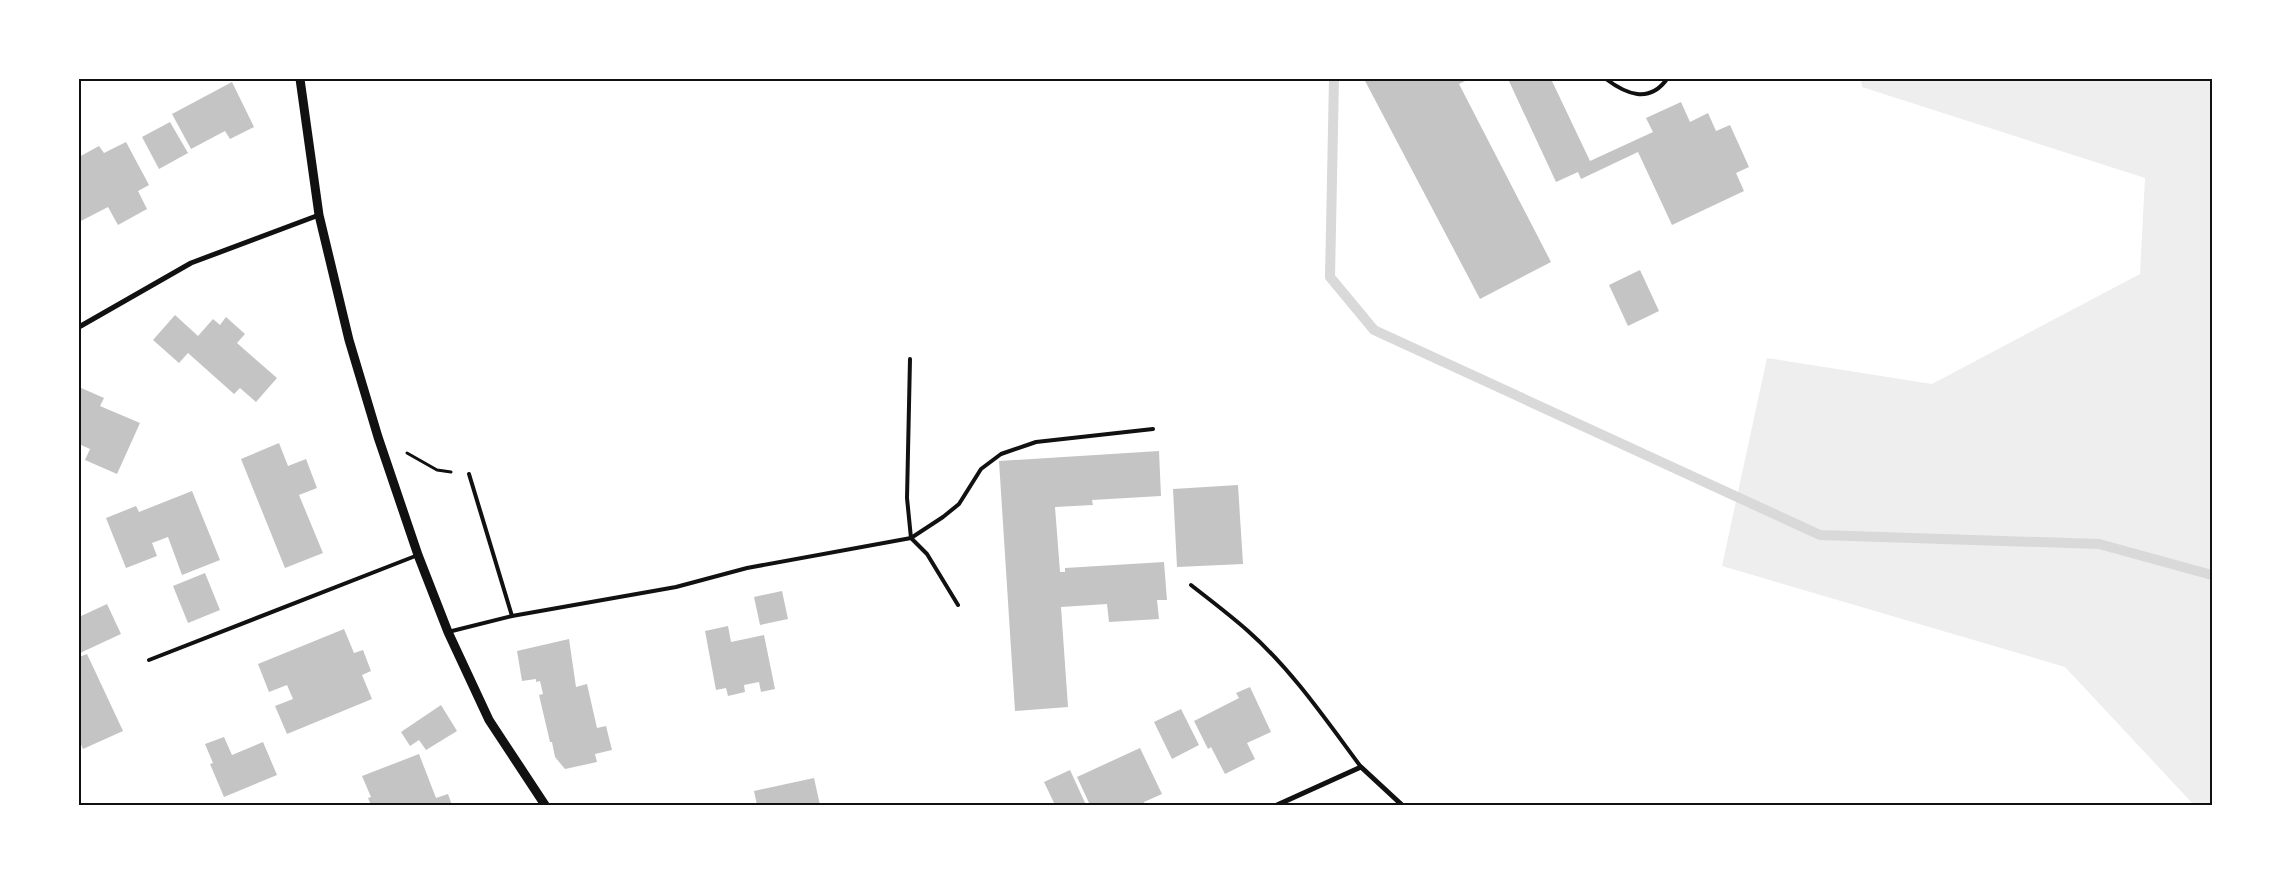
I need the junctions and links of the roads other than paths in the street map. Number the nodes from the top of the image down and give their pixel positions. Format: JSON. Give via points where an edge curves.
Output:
{"nodes":[{"id":1,"x":300,"y":79,"type":"edge"},
{"id":2,"x":1606,"y":79,"type":"edge"},
{"id":3,"x":1667,"y":79,"type":"edge"},
{"id":4,"x":319,"y":215,"type":"junction"},
{"id":5,"x":79,"y":327,"type":"edge"},
{"id":6,"x":910,"y":359,"type":"dead end"},
{"id":7,"x":1153,"y":429,"type":"dead end"},
{"id":8,"x":469,"y":474,"type":"road end"},
{"id":9,"x":911,"y":538,"type":"junction"},
{"id":10,"x":418,"y":555,"type":"junction"},
{"id":11,"x":1191,"y":585,"type":"dead end"},
{"id":12,"x":958,"y":605,"type":"dead end"},
{"id":13,"x":512,"y":616,"type":"junction"},
{"id":14,"x":448,"y":632,"type":"junction"},
{"id":15,"x":150,"y":660,"type":"dead end"},
{"id":16,"x":1361,"y":767,"type":"junction"},
{"id":17,"x":545,"y":805,"type":"edge"},
{"id":18,"x":1278,"y":805,"type":"edge"},
{"id":19,"x":1402,"y":805,"type":"edge"}],
"edges":[{"from":1,"to":4,"type":"street"},
{"from":2,"to":3,"type":"lane","via":[[1627,93],[1641,94],[1653,91]]},
{"from":4,"to":5,"type":"street","via":[[190,263]]},
{"from":4,"to":10,"type":"street","via":[[348,340]]},
{"from":6,"to":9,"type":"lane","via":[[907,498]]},
{"from":7,"to":9,"type":"lane","via":[[1036,442],[1001,454],[981,470],[959,504]]},
{"from":8,"to":13,"type":"lane"},
{"from":9,"to":12,"type":"lane","via":[[927,554]]},
{"from":9,"to":13,"type":"lane","via":[[747,568],[676,587]]},
{"from":10,"to":14,"type":"street"},
{"from":10,"to":15,"type":"lane"},
{"from":11,"to":16,"type":"lane","via":[[1249,632],[1284,668]]},
{"from":13,"to":14,"type":"lane"},
{"from":14,"to":17,"type":"street","via":[[489,720]]},
{"from":16,"to":18,"type":"street"},
{"from":16,"to":19,"type":"street"}]}
